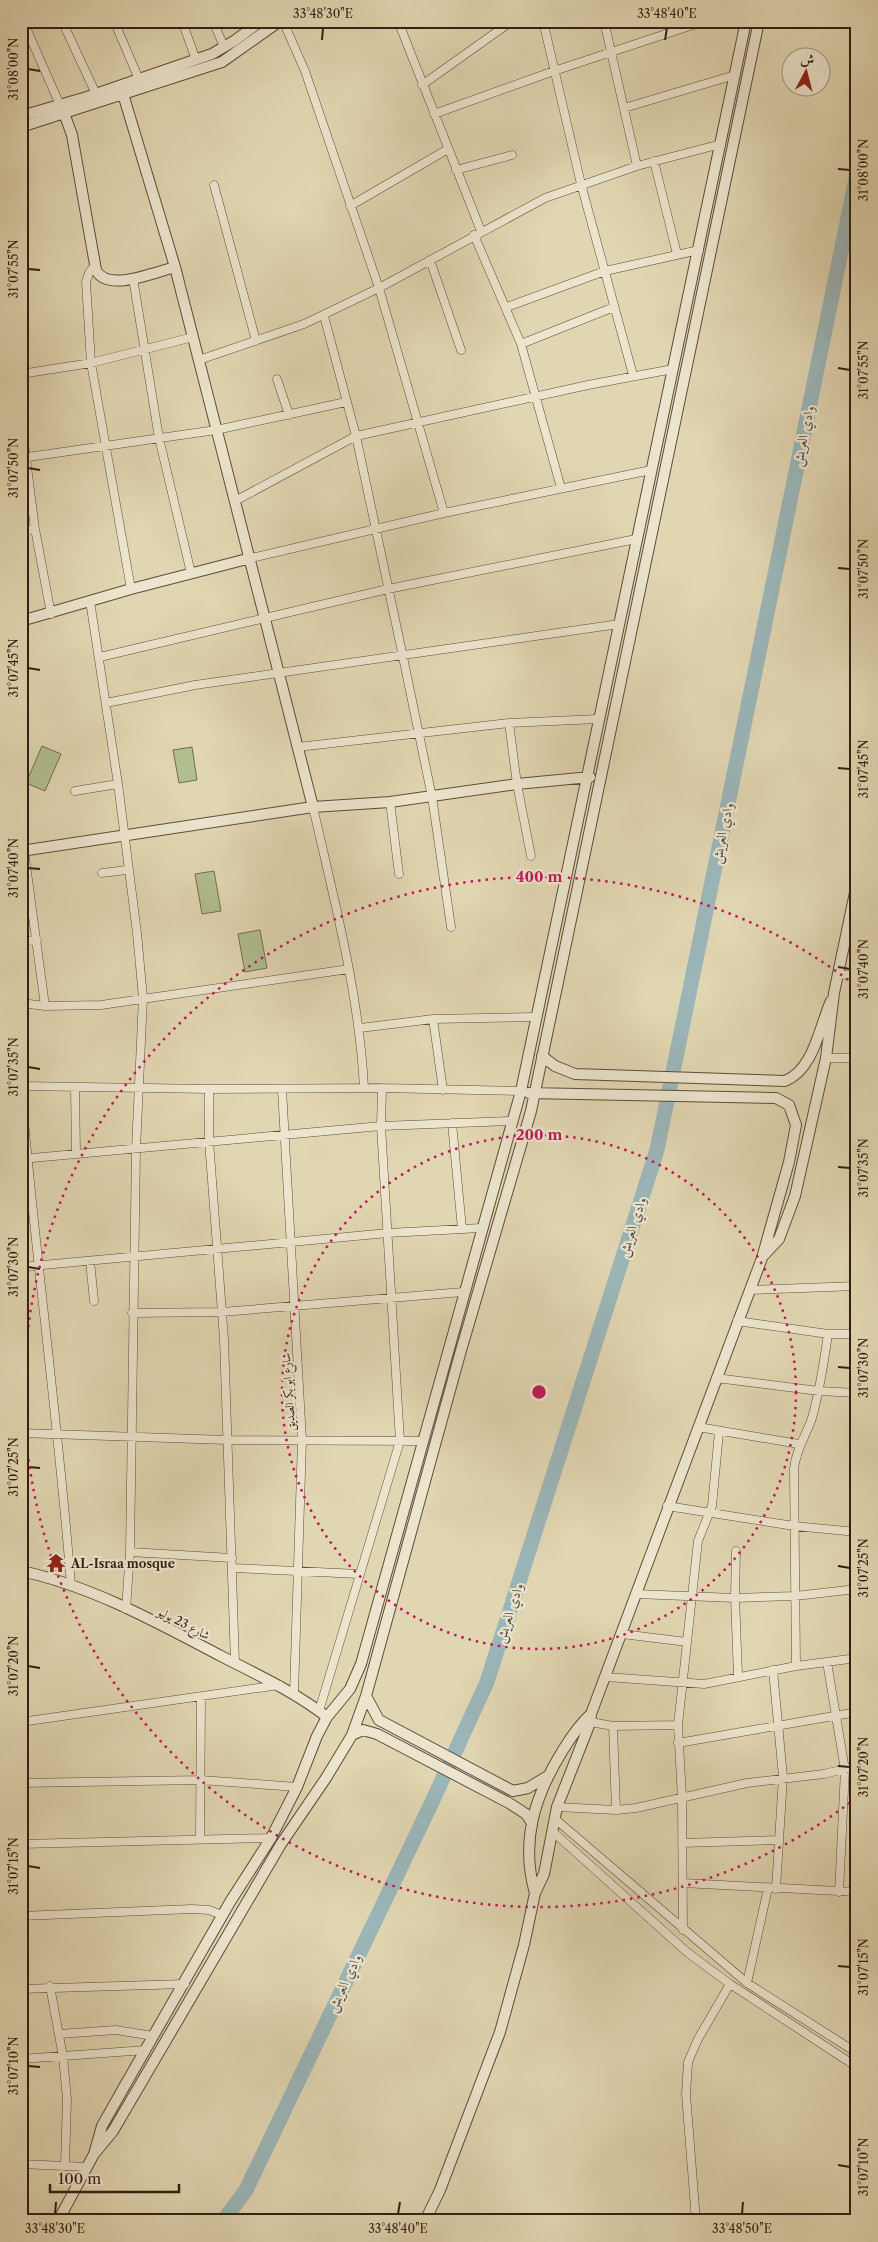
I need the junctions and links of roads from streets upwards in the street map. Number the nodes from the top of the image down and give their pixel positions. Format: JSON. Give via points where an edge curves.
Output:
{"nodes":[{"id":1,"x":23,"y":21,"type":"edge"},
{"id":2,"x":62,"y":21,"type":"edge"},
{"id":3,"x":114,"y":21,"type":"edge"},
{"id":4,"x":182,"y":21,"type":"edge"},
{"id":5,"x":213,"y":21,"type":"edge"},
{"id":6,"x":261,"y":21,"type":"edge"},
{"id":7,"x":282,"y":21,"type":"edge"},
{"id":8,"x":398,"y":21,"type":"edge"},
{"id":9,"x":512,"y":21,"type":"edge"},
{"id":10,"x":543,"y":21,"type":"edge"},
{"id":11,"x":604,"y":21,"type":"edge"},
{"id":12,"x":705,"y":21,"type":"edge"},
{"id":13,"x":746,"y":21,"type":"edge"},
{"id":14,"x":759,"y":21,"type":"edge"},
{"id":15,"x":224,"y":47,"type":"junction"},
{"id":16,"x":612,"y":52,"type":"junction"},
{"id":17,"x":196,"y":60,"type":"junction"},
{"id":18,"x":554,"y":71,"type":"junction"},
{"id":19,"x":735,"y":75,"type":"junction"},
{"id":20,"x":141,"y":83,"type":"junction"},
{"id":21,"x":422,"y":84,"type":"junction"},
{"id":22,"x":96,"y":94,"type":"junction"},
{"id":23,"x":123,"y":94,"type":"junction"},
{"id":24,"x":624,"y":108,"type":"junction"},
{"id":25,"x":62,"y":109,"type":"junction"},
{"id":26,"x":434,"y":114,"type":"junction"},
{"id":27,"x":21,"y":116,"type":"edge"},
{"id":28,"x":21,"y":127,"type":"edge"},
{"id":29,"x":721,"y":144,"type":"junction"},
{"id":30,"x":448,"y":149,"type":"junction"},
{"id":31,"x":512,"y":155,"type":"dead end"},
{"id":32,"x":654,"y":161,"type":"junction"},
{"id":33,"x":637,"y":166,"type":"junction"},
{"id":34,"x":456,"y":170,"type":"junction"},
{"id":35,"x":581,"y":184,"type":"junction"},
{"id":36,"x":214,"y":185,"type":"dead end"},
{"id":37,"x":350,"y":206,"type":"junction"},
{"id":38,"x":478,"y":233,"type":"junction"},
{"id":39,"x":699,"y":250,"type":"junction"},
{"id":40,"x":677,"y":254,"type":"junction"},
{"id":41,"x":430,"y":260,"type":"junction"},
{"id":42,"x":95,"y":265,"type":"junction"},
{"id":43,"x":175,"y":266,"type":"junction"},
{"id":44,"x":605,"y":271,"type":"junction"},
{"id":45,"x":133,"y":278,"type":"junction"},
{"id":46,"x":379,"y":288,"type":"junction"},
{"id":47,"x":614,"y":307,"type":"junction"},
{"id":48,"x":507,"y":308,"type":"junction"},
{"id":49,"x":324,"y":316,"type":"junction"},
{"id":50,"x":193,"y":337,"type":"junction"},
{"id":51,"x":256,"y":341,"type":"junction"},
{"id":52,"x":521,"y":344,"type":"junction"},
{"id":53,"x":461,"y":350,"type":"dead end"},
{"id":54,"x":145,"y":351,"type":"junction"},
{"id":55,"x":199,"y":360,"type":"junction"},
{"id":56,"x":91,"y":363,"type":"junction"},
{"id":57,"x":673,"y":369,"type":"junction"},
{"id":58,"x":21,"y":374,"type":"edge"},
{"id":59,"x":633,"y":375,"type":"junction"},
{"id":60,"x":277,"y":379,"type":"dead end"},
{"id":61,"x":536,"y":397,"type":"junction"},
{"id":62,"x":346,"y":402,"type":"junction"},
{"id":63,"x":289,"y":414,"type":"junction"},
{"id":64,"x":21,"y":420,"type":"edge"},
{"id":65,"x":416,"y":422,"type":"junction"},
{"id":66,"x":216,"y":430,"type":"junction"},
{"id":67,"x":356,"y":436,"type":"junction"},
{"id":68,"x":159,"y":438,"type":"junction"},
{"id":69,"x":104,"y":446,"type":"junction"},
{"id":70,"x":24,"y":457,"type":"edge"},
{"id":71,"x":652,"y":470,"type":"junction"},
{"id":72,"x":561,"y":488,"type":"junction"},
{"id":73,"x":235,"y":501,"type":"junction"},
{"id":74,"x":444,"y":512,"type":"junction"},
{"id":75,"x":35,"y":529,"type":"junction"},
{"id":76,"x":375,"y":529,"type":"junction"},
{"id":77,"x":21,"y":530,"type":"edge"},
{"id":78,"x":636,"y":539,"type":"junction"},
{"id":79,"x":251,"y":558,"type":"junction"},
{"id":80,"x":191,"y":573,"type":"junction"},
{"id":81,"x":131,"y":589,"type":"junction"},
{"id":82,"x":388,"y":589,"type":"junction"},
{"id":83,"x":90,"y":601,"type":"junction"},
{"id":84,"x":51,"y":614,"type":"junction"},
{"id":85,"x":266,"y":620,"type":"junction"},
{"id":86,"x":22,"y":621,"type":"edge"},
{"id":87,"x":619,"y":624,"type":"junction"},
{"id":88,"x":100,"y":657,"type":"junction"},
{"id":89,"x":403,"y":657,"type":"junction"},
{"id":90,"x":279,"y":674,"type":"junction"},
{"id":91,"x":106,"y":703,"type":"junction"},
{"id":92,"x":598,"y":719,"type":"junction"},
{"id":93,"x":509,"y":723,"type":"junction"},
{"id":94,"x":418,"y":732,"type":"junction"},
{"id":95,"x":298,"y":747,"type":"junction"},
{"id":96,"x":586,"y":777,"type":"junction"},
{"id":97,"x":600,"y":777,"type":"junction"},
{"id":98,"x":118,"y":784,"type":"junction"},
{"id":99,"x":517,"y":784,"type":"junction"},
{"id":100,"x":74,"y":791,"type":"dead end"},
{"id":101,"x":432,"y":797,"type":"junction"},
{"id":102,"x":390,"y":802,"type":"junction"},
{"id":103,"x":312,"y":807,"type":"junction"},
{"id":104,"x":123,"y":834,"type":"junction"},
{"id":105,"x":22,"y":850,"type":"edge"},
{"id":106,"x":531,"y":856,"type":"dead end"},
{"id":107,"x":127,"y":870,"type":"junction"},
{"id":108,"x":102,"y":872,"type":"dead end"},
{"id":109,"x":399,"y":874,"type":"dead end"},
{"id":110,"x":856,"y":889,"type":"edge"},
{"id":111,"x":451,"y":927,"type":"dead end"},
{"id":112,"x":852,"y":930,"type":"edge"},
{"id":113,"x":37,"y":940,"type":"junction"},
{"id":114,"x":21,"y":941,"type":"edge"},
{"id":115,"x":349,"y":969,"type":"junction"},
{"id":116,"x":857,"y":974,"type":"edge"},
{"id":117,"x":838,"y":975,"type":"junction"},
{"id":118,"x":834,"y":993,"type":"junction"},
{"id":119,"x":143,"y":998,"type":"junction"},
{"id":120,"x":21,"y":1003,"type":"edge"},
{"id":121,"x":45,"y":1006,"type":"junction"},
{"id":122,"x":535,"y":1017,"type":"junction"},
{"id":123,"x":433,"y":1019,"type":"junction"},
{"id":124,"x":360,"y":1028,"type":"junction"},
{"id":125,"x":542,"y":1056,"type":"junction"},
{"id":126,"x":826,"y":1058,"type":"junction"},
{"id":127,"x":857,"y":1058,"type":"edge"},
{"id":128,"x":75,"y":1086,"type":"junction"},
{"id":129,"x":21,"y":1087,"type":"edge"},
{"id":130,"x":139,"y":1088,"type":"junction"},
{"id":131,"x":364,"y":1088,"type":"junction"},
{"id":132,"x":382,"y":1088,"type":"junction"},
{"id":133,"x":209,"y":1089,"type":"junction"},
{"id":134,"x":282,"y":1089,"type":"junction"},
{"id":135,"x":443,"y":1090,"type":"junction"},
{"id":136,"x":521,"y":1091,"type":"junction"},
{"id":137,"x":534,"y":1094,"type":"junction"},
{"id":138,"x":512,"y":1121,"type":"junction"},
{"id":139,"x":452,"y":1122,"type":"junction"},
{"id":140,"x":381,"y":1126,"type":"junction"},
{"id":141,"x":284,"y":1134,"type":"junction"},
{"id":142,"x":209,"y":1141,"type":"junction"},
{"id":143,"x":136,"y":1149,"type":"junction"},
{"id":144,"x":76,"y":1154,"type":"junction"},
{"id":145,"x":24,"y":1158,"type":"edge"},
{"id":146,"x":481,"y":1228,"type":"junction"},
{"id":147,"x":462,"y":1230,"type":"junction"},
{"id":148,"x":388,"y":1233,"type":"junction"},
{"id":149,"x":291,"y":1243,"type":"junction"},
{"id":150,"x":217,"y":1251,"type":"junction"},
{"id":151,"x":134,"y":1258,"type":"junction"},
{"id":152,"x":762,"y":1258,"type":"junction"},
{"id":153,"x":90,"y":1261,"type":"junction"},
{"id":154,"x":38,"y":1266,"type":"junction"},
{"id":155,"x":21,"y":1267,"type":"edge"},
{"id":156,"x":857,"y":1286,"type":"edge"},
{"id":157,"x":749,"y":1290,"type":"junction"},
{"id":158,"x":463,"y":1292,"type":"junction"},
{"id":159,"x":390,"y":1298,"type":"junction"},
{"id":160,"x":94,"y":1302,"type":"dead end"},
{"id":161,"x":294,"y":1306,"type":"junction"},
{"id":162,"x":222,"y":1312,"type":"junction"},
{"id":163,"x":132,"y":1313,"type":"junction"},
{"id":164,"x":737,"y":1321,"type":"junction"},
{"id":165,"x":828,"y":1334,"type":"junction"},
{"id":166,"x":857,"y":1334,"type":"edge"},
{"id":167,"x":716,"y":1378,"type":"junction"},
{"id":168,"x":819,"y":1391,"type":"junction"},
{"id":169,"x":857,"y":1393,"type":"edge"},
{"id":170,"x":698,"y":1427,"type":"junction"},
{"id":171,"x":720,"y":1432,"type":"junction"},
{"id":172,"x":21,"y":1433,"type":"edge"},
{"id":173,"x":58,"y":1434,"type":"junction"},
{"id":174,"x":131,"y":1436,"type":"junction"},
{"id":175,"x":227,"y":1440,"type":"junction"},
{"id":176,"x":302,"y":1440,"type":"junction"},
{"id":177,"x":400,"y":1441,"type":"junction"},
{"id":178,"x":422,"y":1442,"type":"junction"},
{"id":179,"x":799,"y":1444,"type":"junction"},
{"id":180,"x":667,"y":1506,"type":"junction"},
{"id":181,"x":709,"y":1514,"type":"junction"},
{"id":182,"x":794,"y":1526,"type":"junction"},
{"id":183,"x":857,"y":1532,"type":"edge"},
{"id":184,"x":736,"y":1551,"type":"dead end"},
{"id":185,"x":130,"y":1552,"type":"junction"},
{"id":186,"x":232,"y":1558,"type":"junction"},
{"id":187,"x":233,"y":1568,"type":"junction"},
{"id":188,"x":21,"y":1571,"type":"edge"},
{"id":189,"x":299,"y":1571,"type":"junction"},
{"id":190,"x":359,"y":1574,"type":"junction"},
{"id":191,"x":71,"y":1585,"type":"junction"},
{"id":192,"x":857,"y":1589,"type":"edge"},
{"id":193,"x":636,"y":1594,"type":"junction"},
{"id":194,"x":690,"y":1596,"type":"junction"},
{"id":195,"x":796,"y":1596,"type":"junction"},
{"id":196,"x":735,"y":1598,"type":"junction"},
{"id":197,"x":126,"y":1608,"type":"junction"},
{"id":198,"x":622,"y":1634,"type":"junction"},
{"id":199,"x":688,"y":1642,"type":"junction"},
{"id":200,"x":857,"y":1658,"type":"edge"},
{"id":201,"x":827,"y":1662,"type":"junction"},
{"id":202,"x":234,"y":1663,"type":"junction"},
{"id":203,"x":796,"y":1666,"type":"junction"},
{"id":204,"x":773,"y":1670,"type":"junction"},
{"id":205,"x":738,"y":1676,"type":"junction"},
{"id":206,"x":606,"y":1677,"type":"junction"},
{"id":207,"x":682,"y":1684,"type":"junction"},
{"id":208,"x":279,"y":1685,"type":"junction"},
{"id":209,"x":294,"y":1694,"type":"junction"},
{"id":210,"x":366,"y":1696,"type":"junction"},
{"id":211,"x":201,"y":1697,"type":"junction"},
{"id":212,"x":857,"y":1712,"type":"edge"},
{"id":213,"x":323,"y":1714,"type":"junction"},
{"id":214,"x":837,"y":1714,"type":"junction"},
{"id":215,"x":589,"y":1719,"type":"junction"},
{"id":216,"x":21,"y":1722,"type":"edge"},
{"id":217,"x":678,"y":1725,"type":"junction"},
{"id":218,"x":613,"y":1726,"type":"junction"},
{"id":219,"x":778,"y":1726,"type":"junction"},
{"id":220,"x":352,"y":1735,"type":"junction"},
{"id":221,"x":678,"y":1743,"type":"junction"},
{"id":222,"x":857,"y":1766,"type":"edge"},
{"id":223,"x":845,"y":1770,"type":"junction"},
{"id":224,"x":546,"y":1777,"type":"junction"},
{"id":225,"x":783,"y":1777,"type":"junction"},
{"id":226,"x":201,"y":1780,"type":"junction"},
{"id":227,"x":21,"y":1783,"type":"edge"},
{"id":228,"x":297,"y":1787,"type":"junction"},
{"id":229,"x":292,"y":1797,"type":"junction"},
{"id":230,"x":682,"y":1798,"type":"junction"},
{"id":231,"x":308,"y":1805,"type":"junction"},
{"id":232,"x":557,"y":1807,"type":"junction"},
{"id":233,"x":616,"y":1810,"type":"junction"},
{"id":234,"x":554,"y":1818,"type":"junction"},
{"id":235,"x":532,"y":1823,"type":"junction"},
{"id":236,"x":552,"y":1831,"type":"junction"},
{"id":237,"x":200,"y":1838,"type":"junction"},
{"id":238,"x":271,"y":1838,"type":"junction"},
{"id":239,"x":779,"y":1840,"type":"junction"},
{"id":240,"x":682,"y":1843,"type":"junction"},
{"id":241,"x":21,"y":1844,"type":"edge"},
{"id":242,"x":683,"y":1883,"type":"junction"},
{"id":243,"x":772,"y":1888,"type":"junction"},
{"id":244,"x":839,"y":1892,"type":"junction"},
{"id":245,"x":857,"y":1892,"type":"edge"},
{"id":246,"x":535,"y":1893,"type":"junction"},
{"id":247,"x":230,"y":1902,"type":"junction"},
{"id":248,"x":241,"y":1911,"type":"junction"},
{"id":249,"x":222,"y":1915,"type":"junction"},
{"id":250,"x":21,"y":1916,"type":"edge"},
{"id":251,"x":683,"y":1930,"type":"junction"},
{"id":252,"x":696,"y":1941,"type":"junction"},
{"id":253,"x":688,"y":1953,"type":"junction"},
{"id":254,"x":747,"y":1983,"type":"junction"},
{"id":255,"x":185,"y":1984,"type":"junction"},
{"id":256,"x":730,"y":1984,"type":"junction"},
{"id":257,"x":50,"y":1986,"type":"junction"},
{"id":258,"x":21,"y":1989,"type":"edge"},
{"id":259,"x":59,"y":2034,"type":"junction"},
{"id":260,"x":153,"y":2036,"type":"junction"},
{"id":261,"x":146,"y":2050,"type":"junction"},
{"id":262,"x":857,"y":2053,"type":"edge"},
{"id":263,"x":63,"y":2057,"type":"junction"},
{"id":264,"x":21,"y":2059,"type":"edge"},
{"id":265,"x":857,"y":2067,"type":"edge"},
{"id":266,"x":131,"y":2075,"type":"junction"},
{"id":267,"x":142,"y":2081,"type":"junction"},
{"id":268,"x":94,"y":2154,"type":"junction"},
{"id":269,"x":21,"y":2164,"type":"edge"},
{"id":270,"x":65,"y":2166,"type":"junction"},
{"id":271,"x":87,"y":2167,"type":"junction"},
{"id":272,"x":58,"y":2221,"type":"edge"},
{"id":273,"x":425,"y":2221,"type":"edge"},
{"id":274,"x":696,"y":2221,"type":"edge"}],
"edges":[{"from":1,"to":25,"type":"street"},
{"from":2,"to":22,"type":"street"},
{"from":3,"to":20,"type":"street"},
{"from":4,"to":17,"type":"street"},
{"from":5,"to":15,"type":"street"},
{"from":6,"to":15,"type":"street"},
{"from":7,"to":20,"type":"street","via":[[222,62],[205,69]]},
{"from":7,"to":37,"type":"street","via":[[305,71]]},
{"from":8,"to":21,"type":"street"},
{"from":9,"to":21,"type":"street"},
{"from":10,"to":18,"type":"street"},
{"from":11,"to":16,"type":"street"},
{"from":12,"to":16,"type":"street"},
{"from":13,"to":19,"type":"street"},
{"from":14,"to":97,"type":"street"},
{"from":15,"to":17,"type":"street"},
{"from":16,"to":18,"type":"street"},
{"from":16,"to":24,"type":"street"},
{"from":17,"to":20,"type":"street"},
{"from":18,"to":26,"type":"street"},
{"from":18,"to":35,"type":"street"},
{"from":19,"to":24,"type":"street"},
{"from":19,"to":29,"type":"street"},
{"from":20,"to":22,"type":"street"},
{"from":20,"to":23,"type":"street"},
{"from":21,"to":26,"type":"street"},
{"from":22,"to":25,"type":"street"},
{"from":23,"to":25,"type":"street"},
{"from":23,"to":43,"type":"street"},
{"from":24,"to":33,"type":"street"},
{"from":25,"to":27,"type":"street"},
{"from":25,"to":28,"type":"street"},
{"from":25,"to":42,"type":"street","via":[[72,135]]},
{"from":26,"to":30,"type":"street"},
{"from":29,"to":32,"type":"street"},
{"from":29,"to":39,"type":"street"},
{"from":30,"to":34,"type":"street"},
{"from":30,"to":37,"type":"street"},
{"from":31,"to":34,"type":"street"},
{"from":32,"to":33,"type":"street"},
{"from":32,"to":40,"type":"street"},
{"from":33,"to":35,"type":"street"},
{"from":34,"to":38,"type":"street"},
{"from":35,"to":38,"type":"street","via":[[545,198]]},
{"from":35,"to":44,"type":"street"},
{"from":36,"to":51,"type":"street"},
{"from":37,"to":46,"type":"street"},
{"from":38,"to":41,"type":"street"},
{"from":38,"to":48,"type":"street"},
{"from":39,"to":40,"type":"street"},
{"from":39,"to":57,"type":"street"},
{"from":40,"to":44,"type":"street"},
{"from":41,"to":46,"type":"street"},
{"from":41,"to":53,"type":"street"},
{"from":42,"to":45,"type":"street","via":[[105,280]]},
{"from":42,"to":56,"type":"street","via":[[86,282]]},
{"from":43,"to":45,"type":"street"},
{"from":43,"to":50,"type":"street"},
{"from":44,"to":47,"type":"street"},
{"from":44,"to":48,"type":"street"},
{"from":45,"to":54,"type":"street"},
{"from":46,"to":49,"type":"street"},
{"from":46,"to":65,"type":"street"},
{"from":47,"to":52,"type":"street"},
{"from":47,"to":59,"type":"street"},
{"from":48,"to":52,"type":"street"},
{"from":49,"to":51,"type":"street"},
{"from":49,"to":62,"type":"street"},
{"from":50,"to":54,"type":"street"},
{"from":50,"to":55,"type":"street"},
{"from":51,"to":55,"type":"street"},
{"from":52,"to":61,"type":"street"},
{"from":54,"to":56,"type":"street"},
{"from":54,"to":68,"type":"street"},
{"from":55,"to":66,"type":"street"},
{"from":56,"to":58,"type":"street"},
{"from":56,"to":69,"type":"street"},
{"from":57,"to":59,"type":"street"},
{"from":57,"to":71,"type":"street"},
{"from":59,"to":61,"type":"street"},
{"from":60,"to":63,"type":"street"},
{"from":61,"to":65,"type":"street"},
{"from":61,"to":72,"type":"street"},
{"from":62,"to":63,"type":"street"},
{"from":62,"to":67,"type":"street"},
{"from":63,"to":66,"type":"street"},
{"from":64,"to":70,"type":"street"},
{"from":65,"to":67,"type":"street"},
{"from":65,"to":74,"type":"street"},
{"from":66,"to":68,"type":"street"},
{"from":66,"to":73,"type":"street"},
{"from":67,"to":73,"type":"street"},
{"from":67,"to":76,"type":"street"},
{"from":68,"to":69,"type":"street"},
{"from":68,"to":80,"type":"street"},
{"from":69,"to":70,"type":"street"},
{"from":69,"to":81,"type":"street"},
{"from":70,"to":75,"type":"street"},
{"from":71,"to":72,"type":"street"},
{"from":71,"to":78,"type":"street"},
{"from":72,"to":74,"type":"street"},
{"from":73,"to":79,"type":"street"},
{"from":74,"to":76,"type":"street"},
{"from":75,"to":77,"type":"street"},
{"from":75,"to":84,"type":"street"},
{"from":76,"to":79,"type":"street"},
{"from":76,"to":82,"type":"street"},
{"from":78,"to":82,"type":"street"},
{"from":78,"to":87,"type":"street"},
{"from":79,"to":80,"type":"street"},
{"from":79,"to":85,"type":"street"},
{"from":80,"to":81,"type":"street"},
{"from":81,"to":83,"type":"street"},
{"from":82,"to":85,"type":"street"},
{"from":82,"to":89,"type":"street"},
{"from":83,"to":84,"type":"street"},
{"from":83,"to":88,"type":"street"},
{"from":84,"to":86,"type":"street"},
{"from":85,"to":88,"type":"street"},
{"from":85,"to":90,"type":"street"},
{"from":87,"to":89,"type":"street"},
{"from":87,"to":92,"type":"street"},
{"from":88,"to":91,"type":"street"},
{"from":89,"to":90,"type":"street"},
{"from":89,"to":94,"type":"street"},
{"from":90,"to":91,"type":"street","via":[[195,685]]},
{"from":90,"to":95,"type":"street"},
{"from":91,"to":98,"type":"street"},
{"from":92,"to":93,"type":"street"},
{"from":92,"to":96,"type":"street"},
{"from":93,"to":94,"type":"street"},
{"from":93,"to":99,"type":"street"},
{"from":94,"to":95,"type":"street"},
{"from":94,"to":101,"type":"street"},
{"from":95,"to":103,"type":"street"},
{"from":96,"to":97,"type":"street"},
{"from":96,"to":99,"type":"street"},
{"from":96,"to":122,"type":"street"},
{"from":97,"to":125,"type":"street"},
{"from":98,"to":100,"type":"street"},
{"from":98,"to":104,"type":"street"},
{"from":99,"to":101,"type":"street"},
{"from":99,"to":106,"type":"street"},
{"from":101,"to":102,"type":"street"},
{"from":101,"to":111,"type":"street"},
{"from":102,"to":103,"type":"street"},
{"from":102,"to":109,"type":"street"},
{"from":103,"to":104,"type":"street"},
{"from":103,"to":115,"type":"street"},
{"from":104,"to":105,"type":"street"},
{"from":104,"to":107,"type":"street"},
{"from":105,"to":113,"type":"street"},
{"from":107,"to":108,"type":"street"},
{"from":107,"to":119,"type":"street"},
{"from":110,"to":112,"type":"street"},
{"from":112,"to":117,"type":"street"},
{"from":113,"to":114,"type":"street"},
{"from":113,"to":121,"type":"street"},
{"from":115,"to":119,"type":"street"},
{"from":115,"to":124,"type":"street"},
{"from":116,"to":117,"type":"street"},
{"from":117,"to":118,"type":"street"},
{"from":118,"to":125,"type":"street","via":[[809,1059],[802,1071],[785,1081],[575,1074],[555,1066]]},
{"from":118,"to":126,"type":"street"},
{"from":119,"to":121,"type":"street","via":[[101,1005]]},
{"from":119,"to":130,"type":"street"},
{"from":120,"to":121,"type":"street"},
{"from":122,"to":123,"type":"street"},
{"from":122,"to":136,"type":"street"},
{"from":123,"to":124,"type":"street"},
{"from":123,"to":135,"type":"street"},
{"from":124,"to":131,"type":"street"},
{"from":125,"to":137,"type":"street"},
{"from":126,"to":127,"type":"street"},
{"from":126,"to":152,"type":"street","via":[[786,1222],[779,1238]]},
{"from":128,"to":129,"type":"street"},
{"from":128,"to":130,"type":"street"},
{"from":128,"to":144,"type":"street"},
{"from":129,"to":145,"type":"street"},
{"from":130,"to":133,"type":"street"},
{"from":130,"to":143,"type":"street"},
{"from":131,"to":132,"type":"street"},
{"from":131,"to":134,"type":"street"},
{"from":132,"to":135,"type":"street"},
{"from":132,"to":140,"type":"street"},
{"from":133,"to":134,"type":"street"},
{"from":133,"to":142,"type":"street"},
{"from":134,"to":141,"type":"street","name":"شارع ابو بكر الصديق"},
{"from":135,"to":136,"type":"street"},
{"from":136,"to":137,"type":"street"},
{"from":136,"to":138,"type":"street"},
{"from":137,"to":152,"type":"street","via":[[574,1092],[762,1098],[786,1102],[796,1125],[784,1184]]},
{"from":137,"to":210,"type":"street"},
{"from":138,"to":139,"type":"street"},
{"from":138,"to":146,"type":"street"},
{"from":139,"to":140,"type":"street"},
{"from":139,"to":147,"type":"street"},
{"from":140,"to":141,"type":"street"},
{"from":140,"to":148,"type":"street"},
{"from":141,"to":142,"type":"street"},
{"from":141,"to":149,"type":"street","name":"شارع ابو بكر الصديق"},
{"from":142,"to":143,"type":"street"},
{"from":142,"to":150,"type":"street"},
{"from":143,"to":144,"type":"street"},
{"from":143,"to":151,"type":"street"},
{"from":144,"to":145,"type":"street"},
{"from":145,"to":154,"type":"street"},
{"from":146,"to":147,"type":"street"},
{"from":146,"to":158,"type":"street"},
{"from":147,"to":148,"type":"street"},
{"from":148,"to":149,"type":"street"},
{"from":148,"to":159,"type":"street"},
{"from":149,"to":150,"type":"street"},
{"from":149,"to":161,"type":"street","name":"شارع ابو بكر الصديق"},
{"from":150,"to":151,"type":"street"},
{"from":150,"to":162,"type":"street"},
{"from":151,"to":153,"type":"street"},
{"from":151,"to":163,"type":"street"},
{"from":152,"to":157,"type":"street"},
{"from":153,"to":154,"type":"street"},
{"from":153,"to":160,"type":"street"},
{"from":154,"to":155,"type":"street"},
{"from":154,"to":173,"type":"street"},
{"from":156,"to":157,"type":"street"},
{"from":157,"to":164,"type":"street"},
{"from":158,"to":159,"type":"street"},
{"from":158,"to":178,"type":"street"},
{"from":159,"to":161,"type":"street"},
{"from":159,"to":177,"type":"street"},
{"from":161,"to":162,"type":"street"},
{"from":161,"to":176,"type":"street","name":"شارع ابو بكر الصديق"},
{"from":162,"to":163,"type":"street"},
{"from":162,"to":175,"type":"street"},
{"from":163,"to":174,"type":"street"},
{"from":164,"to":165,"type":"street"},
{"from":164,"to":167,"type":"street"},
{"from":165,"to":166,"type":"street"},
{"from":165,"to":168,"type":"street"},
{"from":167,"to":168,"type":"street"},
{"from":167,"to":170,"type":"street"},
{"from":168,"to":169,"type":"street"},
{"from":168,"to":179,"type":"street","via":[[807,1430]]},
{"from":170,"to":171,"type":"street"},
{"from":170,"to":180,"type":"street"},
{"from":171,"to":179,"type":"street"},
{"from":171,"to":181,"type":"street"},
{"from":172,"to":173,"type":"street"},
{"from":173,"to":174,"type":"street"},
{"from":173,"to":191,"type":"street"},
{"from":174,"to":175,"type":"street"},
{"from":174,"to":185,"type":"street"},
{"from":175,"to":176,"type":"street"},
{"from":175,"to":186,"type":"street"},
{"from":176,"to":177,"type":"street"},
{"from":176,"to":189,"type":"street","name":"شارع ابو بكر الصديق"},
{"from":177,"to":178,"type":"street"},
{"from":177,"to":190,"type":"street"},
{"from":178,"to":213,"type":"street","via":[[357,1678]]},
{"from":179,"to":182,"type":"street","via":[[794,1469]]},
{"from":180,"to":181,"type":"street"},
{"from":180,"to":193,"type":"street"},
{"from":181,"to":182,"type":"street"},
{"from":181,"to":194,"type":"street","via":[[700,1534]]},
{"from":182,"to":183,"type":"street"},
{"from":182,"to":195,"type":"street"},
{"from":184,"to":196,"type":"street"},
{"from":185,"to":186,"type":"street"},
{"from":185,"to":197,"type":"street"},
{"from":186,"to":187,"type":"street"},
{"from":187,"to":189,"type":"street"},
{"from":187,"to":202,"type":"street"},
{"from":188,"to":191,"type":"street","name":"شارع 23 يوليو"},
{"from":189,"to":190,"type":"street"},
{"from":189,"to":209,"type":"street","name":"شارع ابو بكر الصديق"},
{"from":190,"to":213,"type":"street"},
{"from":191,"to":197,"type":"street","name":"شارع 23 يوليو"},
{"from":192,"to":195,"type":"street"},
{"from":193,"to":194,"type":"street"},
{"from":193,"to":198,"type":"street"},
{"from":194,"to":196,"type":"street"},
{"from":194,"to":199,"type":"street"},
{"from":195,"to":196,"type":"street"},
{"from":195,"to":203,"type":"street"},
{"from":196,"to":205,"type":"street"},
{"from":197,"to":202,"type":"street","name":"شارع 23 يوليو"},
{"from":198,"to":199,"type":"street"},
{"from":198,"to":206,"type":"street"},
{"from":199,"to":207,"type":"street"},
{"from":200,"to":201,"type":"street"},
{"from":201,"to":203,"type":"street"},
{"from":201,"to":214,"type":"street"},
{"from":202,"to":208,"type":"street","name":"شارع 23 يوليو"},
{"from":203,"to":204,"type":"street"},
{"from":204,"to":205,"type":"street"},
{"from":204,"to":219,"type":"street"},
{"from":205,"to":207,"type":"street","via":[[704,1684]]},
{"from":206,"to":207,"type":"street"},
{"from":206,"to":215,"type":"street"},
{"from":207,"to":217,"type":"street"},
{"from":208,"to":209,"type":"street","name":"شارع 23 يوليو"},
{"from":208,"to":211,"type":"street"},
{"from":209,"to":213,"type":"street","name":"شارع 23 يوليو"},
{"from":210,"to":220,"type":"street"},
{"from":210,"to":224,"type":"street","via":[[379,1720],[513,1791]]},
{"from":211,"to":216,"type":"street"},
{"from":211,"to":226,"type":"street"},
{"from":212,"to":214,"type":"street"},
{"from":213,"to":228,"type":"street"},
{"from":214,"to":219,"type":"street"},
{"from":214,"to":223,"type":"street"},
{"from":215,"to":218,"type":"street"},
{"from":215,"to":224,"type":"street"},
{"from":215,"to":232,"type":"street"},
{"from":217,"to":218,"type":"street"},
{"from":217,"to":221,"type":"street"},
{"from":218,"to":233,"type":"street"},
{"from":219,"to":221,"type":"street"},
{"from":219,"to":225,"type":"street"},
{"from":220,"to":231,"type":"street"},
{"from":220,"to":235,"type":"street","via":[[363,1730],[381,1736],[509,1803],[526,1814]]},
{"from":221,"to":230,"type":"street"},
{"from":222,"to":223,"type":"street"},
{"from":223,"to":225,"type":"street"},
{"from":223,"to":244,"type":"street"},
{"from":224,"to":235,"type":"street"},
{"from":225,"to":230,"type":"street"},
{"from":225,"to":239,"type":"street"},
{"from":226,"to":227,"type":"street"},
{"from":226,"to":228,"type":"street"},
{"from":226,"to":237,"type":"street"},
{"from":228,"to":229,"type":"street"},
{"from":229,"to":231,"type":"street"},
{"from":229,"to":238,"type":"street"},
{"from":230,"to":233,"type":"street"},
{"from":230,"to":240,"type":"street"},
{"from":231,"to":248,"type":"street"},
{"from":232,"to":233,"type":"street"},
{"from":232,"to":234,"type":"street"},
{"from":234,"to":236,"type":"street"},
{"from":234,"to":251,"type":"street"},
{"from":235,"to":246,"type":"street","via":[[530,1867]]},
{"from":236,"to":246,"type":"street","via":[[544,1874]]},
{"from":236,"to":253,"type":"street"},
{"from":237,"to":238,"type":"street"},
{"from":237,"to":241,"type":"street"},
{"from":238,"to":247,"type":"street"},
{"from":239,"to":240,"type":"street"},
{"from":239,"to":243,"type":"street"},
{"from":240,"to":242,"type":"street"},
{"from":242,"to":243,"type":"street"},
{"from":242,"to":251,"type":"street"},
{"from":243,"to":244,"type":"street"},
{"from":243,"to":254,"type":"street"},
{"from":244,"to":245,"type":"street"},
{"from":246,"to":273,"type":"street","via":[[494,2050]]},
{"from":247,"to":248,"type":"street"},
{"from":247,"to":249,"type":"street"},
{"from":248,"to":267,"type":"street"},
{"from":249,"to":250,"type":"street","via":[[192,1909]]},
{"from":249,"to":255,"type":"street"},
{"from":251,"to":252,"type":"street"},
{"from":252,"to":253,"type":"street"},
{"from":252,"to":254,"type":"street"},
{"from":253,"to":256,"type":"street"},
{"from":254,"to":262,"type":"street"},
{"from":255,"to":257,"type":"street"},
{"from":255,"to":260,"type":"street"},
{"from":256,"to":265,"type":"street"},
{"from":256,"to":274,"type":"street","via":[[688,2062],[686,2094]]},
{"from":257,"to":258,"type":"street"},
{"from":257,"to":259,"type":"street"},
{"from":259,"to":260,"type":"street","via":[[116,2030]]},
{"from":259,"to":263,"type":"street"},
{"from":260,"to":261,"type":"street"},
{"from":261,"to":263,"type":"street"},
{"from":261,"to":266,"type":"street"},
{"from":263,"to":264,"type":"street"},
{"from":263,"to":270,"type":"street","via":[[67,2099]]},
{"from":266,"to":267,"type":"street"},
{"from":266,"to":268,"type":"street","via":[[102,2126]]},
{"from":267,"to":268,"type":"street","via":[[113,2131]]},
{"from":268,"to":271,"type":"street"},
{"from":269,"to":270,"type":"street"},
{"from":270,"to":271,"type":"street"},
{"from":271,"to":272,"type":"street"}]}
